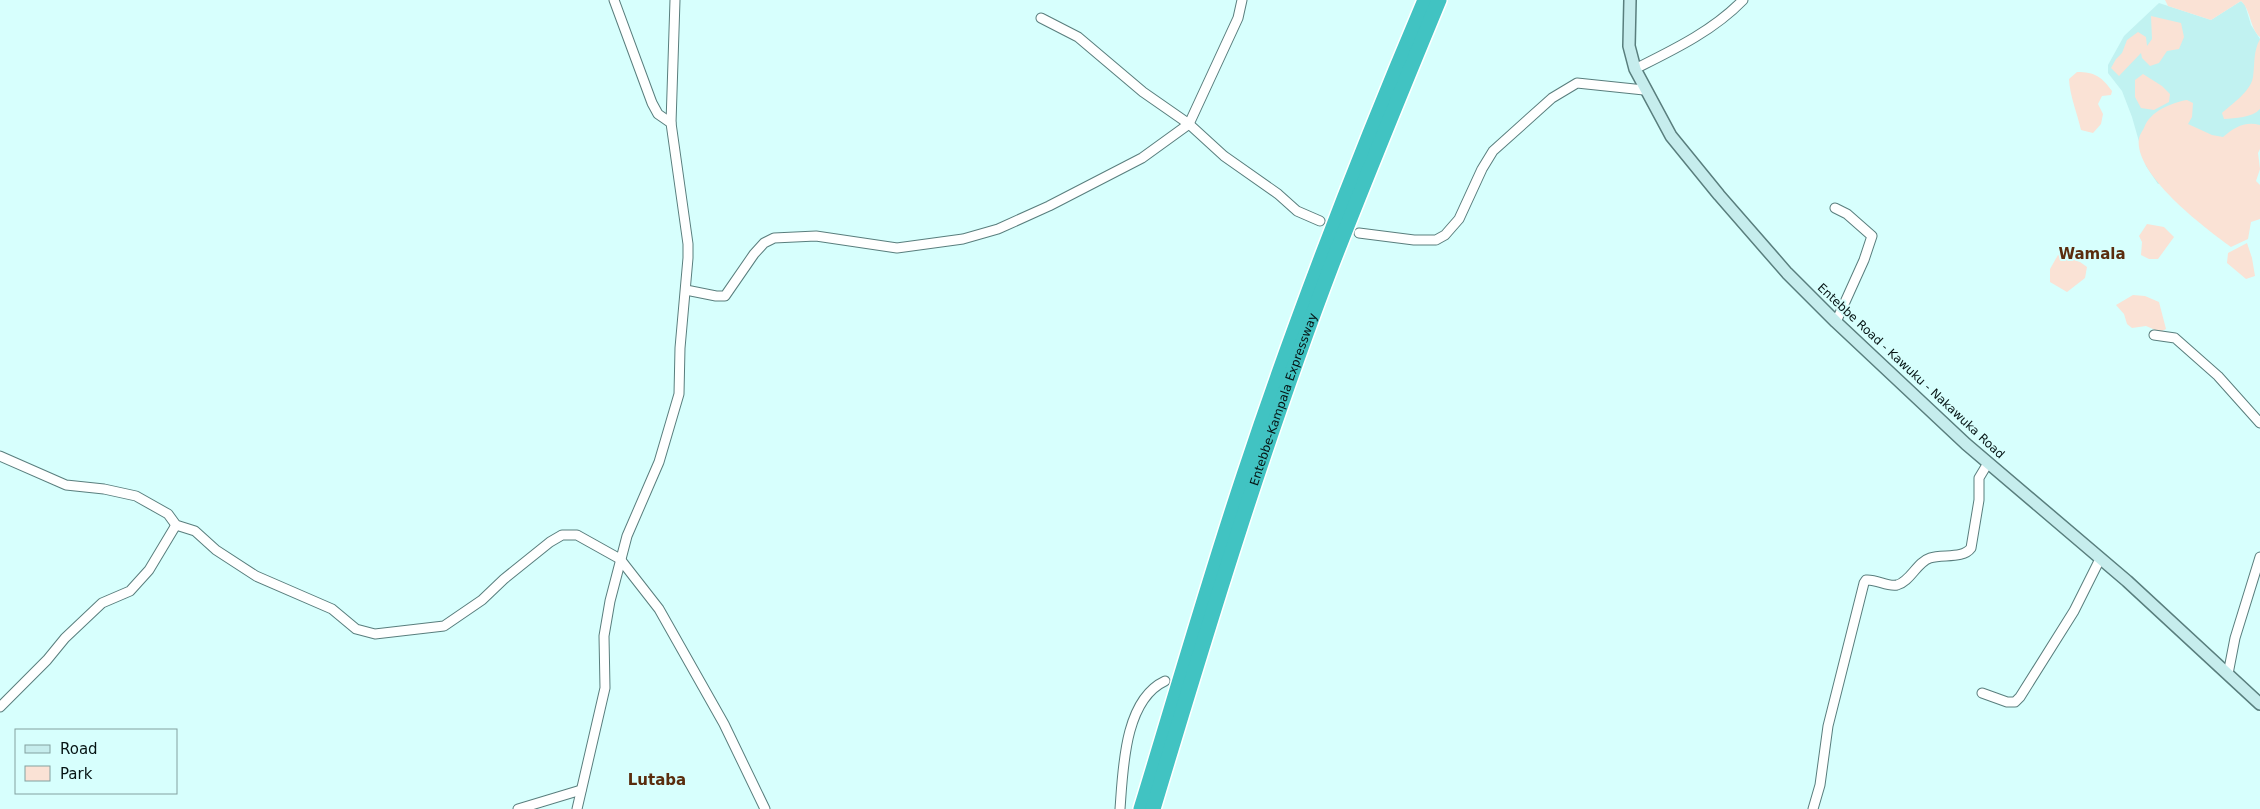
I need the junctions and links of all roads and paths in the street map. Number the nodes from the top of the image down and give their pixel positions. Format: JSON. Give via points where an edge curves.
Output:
{"nodes":[{"id":1,"x":614,"y":0,"type":"edge"},
{"id":2,"x":676,"y":0,"type":"edge"},
{"id":3,"x":1242,"y":0,"type":"edge"},
{"id":4,"x":1425,"y":0,"type":"edge"},
{"id":5,"x":1440,"y":0,"type":"edge"},
{"id":6,"x":1630,"y":0,"type":"edge"},
{"id":7,"x":1743,"y":0,"type":"edge"},
{"id":8,"x":1041,"y":18,"type":"dead end"},
{"id":9,"x":1635,"y":69,"type":"junction"},
{"id":10,"x":1644,"y":90,"type":"junction"},
{"id":11,"x":671,"y":122,"type":"junction"},
{"id":12,"x":1189,"y":124,"type":"junction"},
{"id":13,"x":1835,"y":208,"type":"dead end"},
{"id":14,"x":1320,"y":221,"type":"dead end"},
{"id":15,"x":1359,"y":233,"type":"dead end"},
{"id":16,"x":686,"y":290,"type":"junction"},
{"id":17,"x":1836,"y":322,"type":"junction"},
{"id":18,"x":2154,"y":335,"type":"dead end"},
{"id":19,"x":2260,"y":424,"type":"edge"},
{"id":20,"x":0,"y":456,"type":"edge"},
{"id":21,"x":1988,"y":463,"type":"junction"},
{"id":22,"x":176,"y":525,"type":"junction"},
{"id":23,"x":2260,"y":557,"type":"edge"},
{"id":24,"x":620,"y":559,"type":"junction"},
{"id":25,"x":2100,"y":559,"type":"junction"},
{"id":26,"x":2228,"y":674,"type":"junction"},
{"id":27,"x":1165,"y":680,"type":"dead end"},
{"id":28,"x":1982,"y":693,"type":"dead end"},
{"id":29,"x":2260,"y":704,"type":"edge"},
{"id":30,"x":0,"y":707,"type":"edge"},
{"id":31,"x":581,"y":790,"type":"junction"},
{"id":32,"x":518,"y":809,"type":"edge"},
{"id":33,"x":577,"y":809,"type":"edge"},
{"id":34,"x":765,"y":809,"type":"edge"},
{"id":35,"x":1120,"y":809,"type":"edge"},
{"id":36,"x":1141,"y":809,"type":"edge"},
{"id":37,"x":1153,"y":809,"type":"edge"},
{"id":38,"x":1812,"y":809,"type":"edge"}],
"edges":[{"from":1,"to":11,"type":"street","via":[[652,103],[658,114]]},
{"from":2,"to":11,"type":"street"},
{"from":3,"to":12,"type":"street","via":[[1238,18]]},
{"from":4,"to":36,"type":"highway","name":"Entebbe-Kampala Expressway","via":[[1351,182],[1280,371],[1244,475]]},
{"from":5,"to":37,"type":"highway","name":"Entebbe-Kampala Expressway","via":[[1332,265],[1211,618]]},
{"from":6,"to":9,"type":"main road","name":"Entebbe Road - Kawuku - Nakawuka Road","via":[[1629,46]]},
{"from":7,"to":9,"type":"street","via":[[1712,27]]},
{"from":8,"to":12,"type":"street","via":[[1078,37],[1143,92]]},
{"from":9,"to":10,"type":"main road","name":"Entebbe Road - Kawuku - Nakawuka Road"},
{"from":10,"to":15,"type":"street","via":[[1577,84],[1552,98],[1493,151],[1459,219],[1436,240],[1408,240]]},
{"from":10,"to":17,"type":"main road","name":"Entebbe Road - Kawuku - Nakawuka Road","via":[[1689,160],[1787,273]]},
{"from":11,"to":16,"type":"street","via":[[688,244]]},
{"from":12,"to":14,"type":"street","via":[[1224,156],[1297,211]]},
{"from":12,"to":16,"type":"street","via":[[1142,158],[998,229],[932,245],[897,248],[816,236],[774,238],[754,254],[725,296]]},
{"from":13,"to":17,"type":"street","via":[[1872,236]]},
{"from":16,"to":24,"type":"street","via":[[675,412]]},
{"from":17,"to":21,"type":"main road","name":"Entebbe Road - Kawuku - Nakawuka Road"},
{"from":18,"to":19,"type":"street","via":[[2176,338],[2218,376]]},
{"from":20,"to":22,"type":"street","via":[[66,484],[136,496],[168,514]]},
{"from":21,"to":25,"type":"main road","name":"Entebbe Road - Kawuku - Nakawuka Road"},
{"from":21,"to":38,"type":"street","via":[[1979,478],[1979,500],[1968,551],[1922,562],[1900,584],[1871,580],[1864,583],[1828,726],[1820,785]]},
{"from":22,"to":24,"type":"street","via":[[194,531],[256,576],[332,609],[356,629],[375,634],[444,626],[482,600],[523,562],[562,535],[577,536]]},
{"from":22,"to":30,"type":"street","via":[[149,570],[130,591],[102,603]]},
{"from":23,"to":26,"type":"street","via":[[2235,638]]},
{"from":24,"to":31,"type":"street","via":[[604,636],[605,688]]},
{"from":24,"to":34,"type":"street","via":[[659,609],[724,724]]},
{"from":25,"to":26,"type":"main road","name":"Entebbe Road - Kawuku - Nakawuka Road"},
{"from":25,"to":28,"type":"street","via":[[2074,611],[2020,697],[2015,702],[2007,702]]},
{"from":26,"to":29,"type":"main road","name":"Entebbe Road - Kawuku - Nakawuka Road"},
{"from":27,"to":35,"type":"street","via":[[1145,695],[1136,714],[1126,750]]},
{"from":31,"to":32,"type":"street"},
{"from":31,"to":33,"type":"street"}]}
